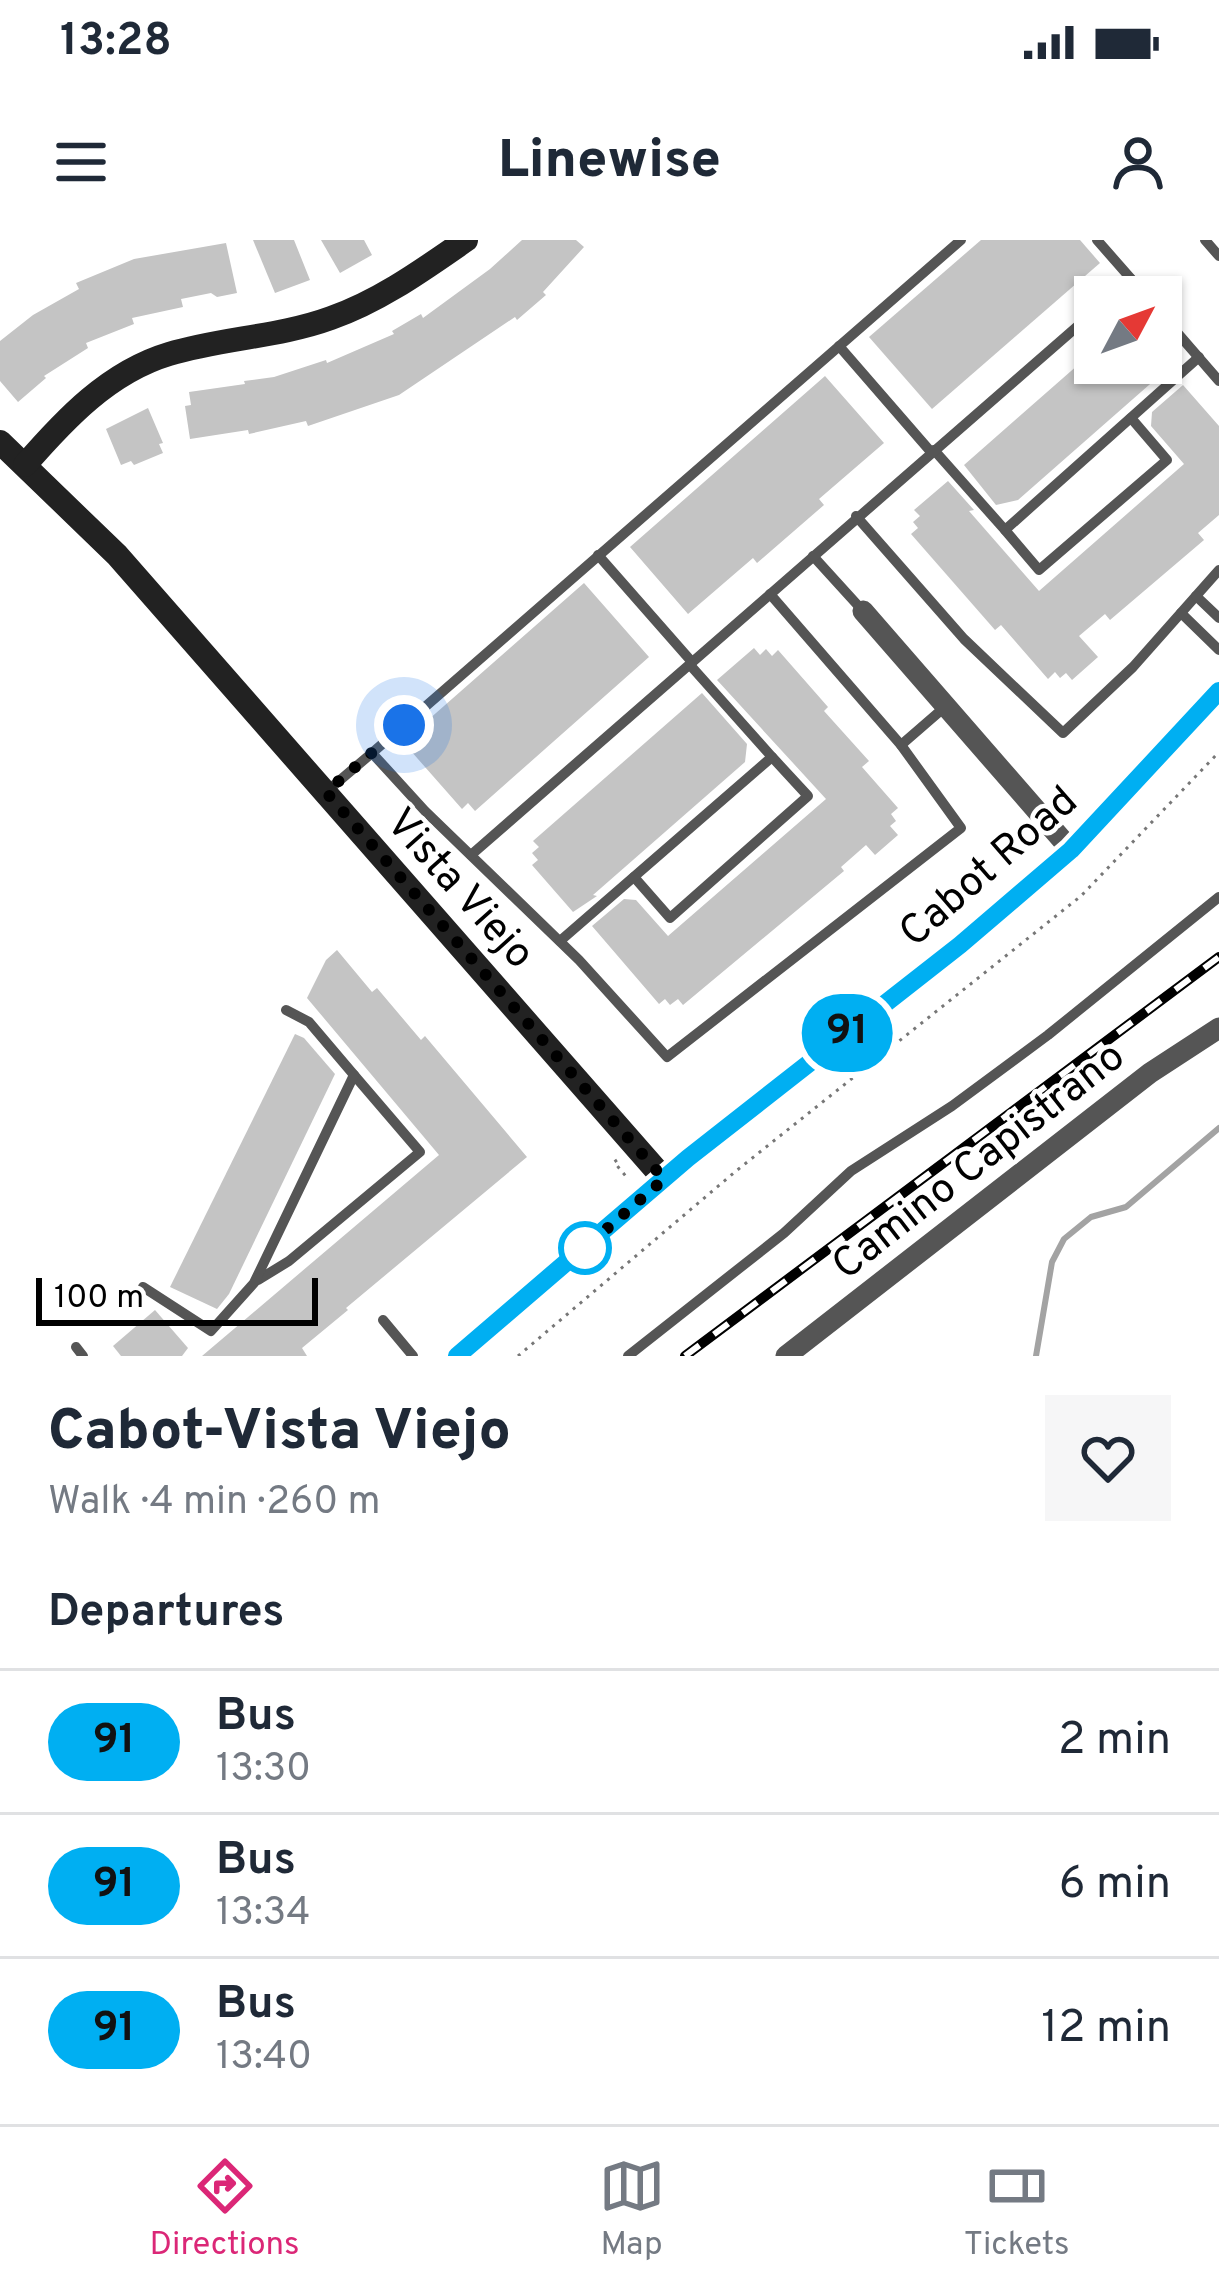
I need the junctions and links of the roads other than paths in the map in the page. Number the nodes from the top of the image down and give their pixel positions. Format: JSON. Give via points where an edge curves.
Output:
{"nodes":[{"id":1,"x":466,"y":240,"type":"edge"},
{"id":2,"x":961,"y":240,"type":"edge"},
{"id":3,"x":1097,"y":240,"type":"edge"},
{"id":4,"x":1128,"y":276,"type":"edge"},
{"id":5,"x":1074,"y":328,"type":"edge"},
{"id":6,"x":1182,"y":338,"type":"edge"},
{"id":7,"x":839,"y":346,"type":"junction"},
{"id":8,"x":1198,"y":357,"type":"junction"},
{"id":9,"x":1219,"y":381,"type":"edge"},
{"id":10,"x":1131,"y":418,"type":"junction"},
{"id":11,"x":0,"y":442,"type":"edge"},
{"id":12,"x":933,"y":451,"type":"junction"},
{"id":13,"x":26,"y":465,"type":"junction"},
{"id":14,"x":856,"y":516,"type":"junction"},
{"id":15,"x":1005,"y":530,"type":"junction"},
{"id":16,"x":598,"y":555,"type":"junction"},
{"id":17,"x":812,"y":556,"type":"junction"},
{"id":18,"x":1219,"y":571,"type":"edge"},
{"id":19,"x":770,"y":594,"type":"junction"},
{"id":20,"x":1196,"y":596,"type":"junction"},
{"id":21,"x":863,"y":611,"type":"joint"},
{"id":22,"x":1181,"y":613,"type":"junction"},
{"id":23,"x":1219,"y":618,"type":"edge"},
{"id":24,"x":1219,"y":650,"type":"edge"},
{"id":25,"x":691,"y":663,"type":"junction"},
{"id":26,"x":1219,"y":691,"type":"edge"},
{"id":27,"x":946,"y":706,"type":"junction"},
{"id":28,"x":901,"y":745,"type":"junction"},
{"id":29,"x":372,"y":753,"type":"junction"},
{"id":30,"x":772,"y":757,"type":"junction"},
{"id":31,"x":326,"y":792,"type":"junction"},
{"id":32,"x":1071,"y":850,"type":"junction"},
{"id":33,"x":471,"y":855,"type":"junction"},
{"id":34,"x":634,"y":877,"type":"junction"},
{"id":35,"x":1219,"y":897,"type":"edge"},
{"id":36,"x":560,"y":941,"type":"junction"},
{"id":37,"x":286,"y":1010,"type":"dead end"},
{"id":38,"x":1219,"y":1028,"type":"edge"},
{"id":39,"x":354,"y":1075,"type":"junction"},
{"id":40,"x":664,"y":1179,"type":"junction"},
{"id":41,"x":254,"y":1283,"type":"junction"},
{"id":42,"x":143,"y":1287,"type":"dead end"},
{"id":43,"x":383,"y":1320,"type":"dead end"},
{"id":44,"x":413,"y":1356,"type":"edge"},
{"id":45,"x":457,"y":1356,"type":"edge"},
{"id":46,"x":628,"y":1356,"type":"edge"},
{"id":47,"x":786,"y":1356,"type":"edge"}],
"edges":[{"from":1,"to":13,"type":"street","via":[[413,278],[332,318],[167,354],[119,378],[66,417]]},
{"from":2,"to":7,"type":"lane"},
{"from":3,"to":4,"type":"lane"},
{"from":5,"to":12,"type":"lane"},
{"from":6,"to":8,"type":"lane"},
{"from":7,"to":12,"type":"lane"},
{"from":7,"to":16,"type":"lane"},
{"from":8,"to":9,"type":"lane"},
{"from":8,"to":10,"type":"lane"},
{"from":10,"to":15,"type":"lane"},
{"from":10,"to":15,"type":"lane","via":[[1167,460],[1039,570]]},
{"from":11,"to":13,"type":"street","name":"Vista Viejo"},
{"from":12,"to":14,"type":"lane"},
{"from":12,"to":15,"type":"lane"},
{"from":13,"to":31,"type":"street","name":"Vista Viejo","via":[[117,554]]},
{"from":14,"to":17,"type":"lane"},
{"from":14,"to":22,"type":"lane","via":[[964,639],[1063,733]]},
{"from":16,"to":25,"type":"lane"},
{"from":16,"to":29,"type":"lane"},
{"from":17,"to":19,"type":"lane"},
{"from":17,"to":21,"type":"lane"},
{"from":18,"to":20,"type":"lane"},
{"from":19,"to":25,"type":"lane"},
{"from":19,"to":28,"type":"lane"},
{"from":20,"to":22,"type":"lane"},
{"from":20,"to":23,"type":"lane"},
{"from":21,"to":27,"type":"street"},
{"from":22,"to":24,"type":"lane"},
{"from":25,"to":30,"type":"lane"},
{"from":25,"to":33,"type":"lane"},
{"from":26,"to":32,"type":"street","name":"Cabot Road"},
{"from":27,"to":28,"type":"lane"},
{"from":27,"to":32,"type":"street"},
{"from":28,"to":36,"type":"lane","via":[[961,828],[667,1057]]},
{"from":29,"to":31,"type":"lane"},
{"from":29,"to":33,"type":"lane"},
{"from":30,"to":34,"type":"lane"},
{"from":30,"to":34,"type":"lane","via":[[808,796],[670,919]]},
{"from":31,"to":40,"type":"street","name":"Vista Viejo"},
{"from":32,"to":40,"type":"street","name":"Cabot Road"},
{"from":33,"to":36,"type":"lane"},
{"from":34,"to":36,"type":"lane"},
{"from":35,"to":46,"type":"lane","via":[[1048,1035],[850,1171]]},
{"from":37,"to":39,"type":"lane","via":[[309,1022]]},
{"from":38,"to":47,"type":"street","name":"Camino Capistrano"},
{"from":39,"to":41,"type":"lane"},
{"from":39,"to":41,"type":"lane","via":[[420,1153]]},
{"from":40,"to":45,"type":"street","name":"Cabot Road"},
{"from":41,"to":42,"type":"lane","via":[[211,1331]]},
{"from":43,"to":44,"type":"lane"}]}
